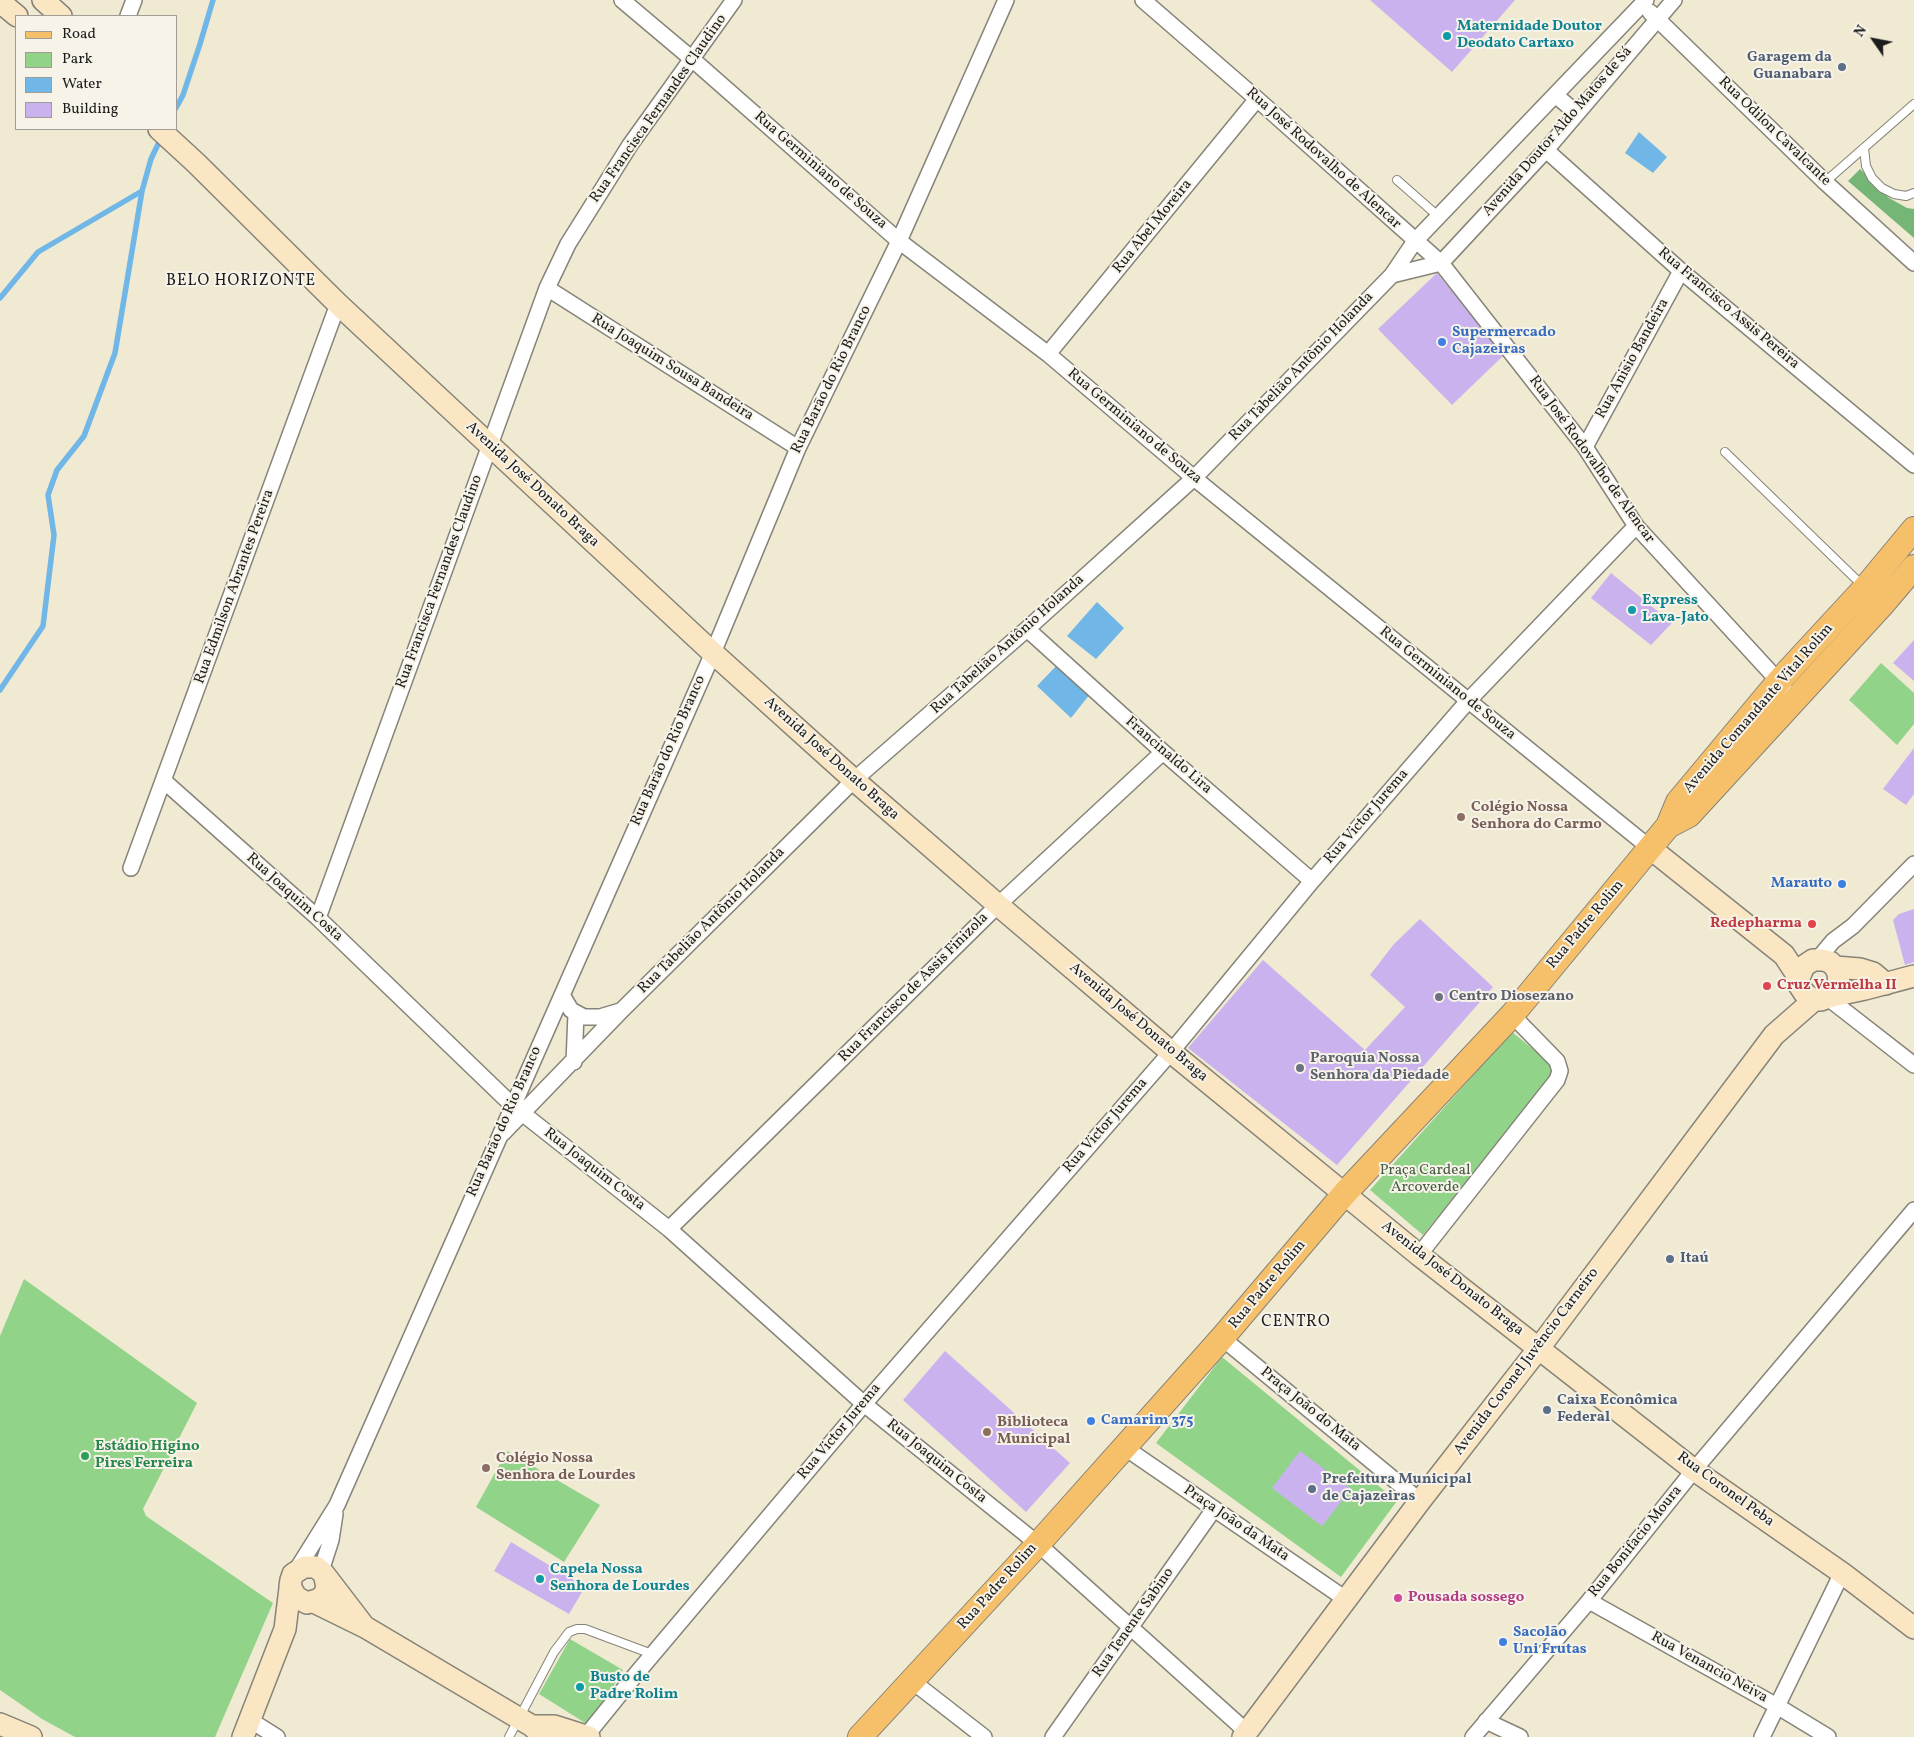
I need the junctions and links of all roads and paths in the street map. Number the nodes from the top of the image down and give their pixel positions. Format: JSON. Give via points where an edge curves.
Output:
{"nodes":[{"id":1,"x":43,"y":0,"type":"edge"},
{"id":2,"x":134,"y":0,"type":"edge"},
{"id":3,"x":622,"y":0,"type":"edge"},
{"id":4,"x":734,"y":0,"type":"edge"},
{"id":5,"x":1006,"y":0,"type":"edge"},
{"id":6,"x":1143,"y":0,"type":"edge"},
{"id":7,"x":1674,"y":0,"type":"edge"},
{"id":8,"x":0,"y":2,"type":"edge"},
{"id":9,"x":1641,"y":2,"type":"edge"},
{"id":10,"x":16,"y":15,"type":"edge"},
{"id":11,"x":60,"y":15,"type":"edge"},
{"id":12,"x":128,"y":15,"type":"edge"},
{"id":13,"x":1657,"y":19,"type":"junction"},
{"id":14,"x":692,"y":59,"type":"junction"},
{"id":15,"x":1555,"y":95,"type":"junction"},
{"id":16,"x":1257,"y":99,"type":"junction"},
{"id":17,"x":1914,"y":104,"type":"edge"},
{"id":18,"x":1577,"y":113,"type":"junction"},
{"id":19,"x":160,"y":130,"type":"edge"},
{"id":20,"x":1864,"y":148,"type":"junction"},
{"id":21,"x":1546,"y":150,"type":"junction"},
{"id":22,"x":1397,"y":180,"type":"dead end"},
{"id":23,"x":1825,"y":182,"type":"junction"},
{"id":24,"x":1914,"y":193,"type":"edge"},
{"id":25,"x":1439,"y":217,"type":"junction"},
{"id":26,"x":899,"y":241,"type":"junction"},
{"id":27,"x":1415,"y":241,"type":"junction"},
{"id":28,"x":1441,"y":263,"type":"junction"},
{"id":29,"x":1914,"y":263,"type":"edge"},
{"id":30,"x":1681,"y":271,"type":"junction"},
{"id":31,"x":1392,"y":276,"type":"junction"},
{"id":32,"x":547,"y":288,"type":"junction"},
{"id":33,"x":338,"y":304,"type":"junction"},
{"id":34,"x":1048,"y":354,"type":"junction"},
{"id":35,"x":490,"y":446,"type":"junction"},
{"id":36,"x":798,"y":448,"type":"junction"},
{"id":37,"x":1585,"y":448,"type":"junction"},
{"id":38,"x":1726,"y":452,"type":"dead end"},
{"id":39,"x":1914,"y":465,"type":"edge"},
{"id":40,"x":1194,"y":478,"type":"junction"},
{"id":41,"x":1636,"y":526,"type":"junction"},
{"id":42,"x":1914,"y":529,"type":"edge"},
{"id":43,"x":1914,"y":567,"type":"edge"},
{"id":44,"x":1873,"y":597,"type":"junction"},
{"id":45,"x":1027,"y":629,"type":"junction"},
{"id":46,"x":713,"y":653,"type":"junction"},
{"id":47,"x":1779,"y":681,"type":"junction"},
{"id":48,"x":1795,"y":699,"type":"junction"},
{"id":49,"x":1468,"y":701,"type":"junction"},
{"id":50,"x":1162,"y":752,"type":"junction"},
{"id":51,"x":854,"y":780,"type":"junction"},
{"id":52,"x":164,"y":781,"type":"junction"},
{"id":53,"x":1668,"y":826,"type":"junction"},
{"id":54,"x":1650,"y":848,"type":"junction"},
{"id":55,"x":1914,"y":864,"type":"edge"},
{"id":56,"x":131,"y":868,"type":"dead end"},
{"id":57,"x":1312,"y":880,"type":"junction"},
{"id":58,"x":998,"y":905,"type":"junction"},
{"id":59,"x":318,"y":918,"type":"junction"},
{"id":60,"x":1914,"y":976,"type":"edge"},
{"id":61,"x":1818,"y":979,"type":"junction"},
{"id":62,"x":1886,"y":984,"type":"junction"},
{"id":63,"x":562,"y":995,"type":"junction"},
{"id":64,"x":621,"y":1011,"type":"junction"},
{"id":65,"x":576,"y":1014,"type":"junction"},
{"id":66,"x":1512,"y":1015,"type":"junction"},
{"id":67,"x":1171,"y":1052,"type":"junction"},
{"id":68,"x":574,"y":1062,"type":"junction"},
{"id":69,"x":1914,"y":1065,"type":"edge"},
{"id":70,"x":517,"y":1110,"type":"junction"},
{"id":71,"x":1345,"y":1193,"type":"junction"},
{"id":72,"x":1914,"y":1210,"type":"edge"},
{"id":73,"x":669,"y":1228,"type":"junction"},
{"id":74,"x":1419,"y":1255,"type":"junction"},
{"id":75,"x":1222,"y":1338,"type":"junction"},
{"id":76,"x":1539,"y":1348,"type":"junction"},
{"id":77,"x":864,"y":1404,"type":"junction"},
{"id":78,"x":1124,"y":1447,"type":"junction"},
{"id":79,"x":1694,"y":1470,"type":"junction"},
{"id":80,"x":1420,"y":1501,"type":"junction"},
{"id":81,"x":337,"y":1505,"type":"junction"},
{"id":82,"x":1214,"y":1509,"type":"junction"},
{"id":83,"x":1038,"y":1544,"type":"junction"},
{"id":84,"x":323,"y":1573,"type":"junction"},
{"id":85,"x":1842,"y":1573,"type":"junction"},
{"id":86,"x":292,"y":1577,"type":"junction"},
{"id":87,"x":1348,"y":1600,"type":"junction"},
{"id":88,"x":1589,"y":1601,"type":"junction"},
{"id":89,"x":311,"y":1602,"type":"junction"},
{"id":90,"x":365,"y":1627,"type":"junction"},
{"id":91,"x":1130,"y":1627,"type":"junction"},
{"id":92,"x":1914,"y":1628,"type":"edge"},
{"id":93,"x":284,"y":1629,"type":"junction"},
{"id":94,"x":652,"y":1654,"type":"junction"},
{"id":95,"x":912,"y":1681,"type":"junction"},
{"id":96,"x":1777,"y":1706,"type":"junction"},
{"id":97,"x":1486,"y":1721,"type":"junction"},
{"id":98,"x":0,"y":1724,"type":"edge"},
{"id":99,"x":532,"y":1727,"type":"edge"},
{"id":100,"x":246,"y":1729,"type":"edge"},
{"id":101,"x":1245,"y":1735,"type":"edge"},
{"id":102,"x":588,"y":1736,"type":"edge"},
{"id":103,"x":31,"y":1737,"type":"edge"},
{"id":104,"x":277,"y":1737,"type":"edge"},
{"id":105,"x":509,"y":1737,"type":"edge"},
{"id":106,"x":860,"y":1737,"type":"edge"},
{"id":107,"x":984,"y":1737,"type":"edge"},
{"id":108,"x":1053,"y":1737,"type":"edge"},
{"id":109,"x":1473,"y":1737,"type":"edge"},
{"id":110,"x":1520,"y":1737,"type":"edge"},
{"id":111,"x":1762,"y":1737,"type":"edge"},
{"id":112,"x":1828,"y":1737,"type":"edge"}],
"edges":[{"from":1,"to":11,"type":"main road"},
{"from":2,"to":12,"type":"street"},
{"from":3,"to":14,"type":"street","name":"Rua Germiniano de Souza"},
{"from":4,"to":14,"type":"street","name":"Rua Francisca Fernandes Claudino"},
{"from":5,"to":26,"type":"street","name":"Rua Barāo do Rio Branco"},
{"from":6,"to":16,"type":"street","name":"Rua José Rodovalho de Alencar"},
{"from":7,"to":13,"type":"street","name":"Avenida Doutor Aldo Matos de Sá"},
{"from":8,"to":10,"type":"main road"},
{"from":9,"to":13,"type":"street","name":"Rua Odilon Cavalcante"},
{"from":9,"to":15,"type":"street","name":"Avenida Doutor Aldo Matos de Sá"},
{"from":13,"to":18,"type":"street","name":"Avenida Doutor Aldo Matos de Sá"},
{"from":13,"to":23,"type":"street","name":"Rua Odilon Cavalcante"},
{"from":14,"to":26,"type":"street","name":"Rua Germiniano de Souza"},
{"from":14,"to":32,"type":"street","name":"Rua Francisca Fernandes Claudino","via":[[630,145],[568,244]]},
{"from":15,"to":18,"type":"street"},
{"from":15,"to":25,"type":"street","name":"Avenida Doutor Aldo Matos de Sá"},
{"from":16,"to":27,"type":"street","name":"Rua José Rodovalho de Alencar"},
{"from":16,"to":34,"type":"street","name":"Rua Abel Moreira"},
{"from":17,"to":20,"type":"lane"},
{"from":18,"to":21,"type":"street","name":"Avenida Doutor Aldo Matos de Sá"},
{"from":19,"to":33,"type":"main road","name":"Avenida José Donato Braga"},
{"from":20,"to":23,"type":"lane"},
{"from":20,"to":24,"type":"lane","via":[[1866,166],[1882,188],[1906,196]]},
{"from":21,"to":28,"type":"street","name":"Avenida Doutor Aldo Matos de Sá"},
{"from":21,"to":30,"type":"street","name":"Rua Francisco Assis Pereira"},
{"from":22,"to":25,"type":"lane"},
{"from":23,"to":29,"type":"street","name":"Rua Odilon Cavalcante"},
{"from":25,"to":27,"type":"street","name":"Avenida Doutor Aldo Matos de Sá"},
{"from":26,"to":34,"type":"street","name":"Rua Germiniano de Souza"},
{"from":26,"to":36,"type":"street","name":"Rua Barāo do Rio Branco"},
{"from":27,"to":28,"type":"street","name":"Rua José Rodovalho de Alencar"},
{"from":27,"to":31,"type":"street","name":"Rua Tabelião Antônio Holanda"},
{"from":28,"to":31,"type":"street"},
{"from":28,"to":37,"type":"street","name":"Rua José Rodovalho de Alencar"},
{"from":30,"to":37,"type":"street","name":"Rua Anisio Bandeira"},
{"from":30,"to":39,"type":"street","name":"Rua Francisco Assis Pereira"},
{"from":31,"to":40,"type":"street","name":"Rua Tabelião Antônio Holanda"},
{"from":32,"to":35,"type":"street","name":"Rua Francisca Fernandes Claudino"},
{"from":32,"to":36,"type":"street","name":"Rua Joaquim Sousa Bandeira"},
{"from":33,"to":35,"type":"main road","name":"Avenida José Donato Braga"},
{"from":33,"to":52,"type":"street","name":"Rua Edmilson Abrantes Pereira"},
{"from":34,"to":40,"type":"street","name":"Rua Germiniano de Souza"},
{"from":35,"to":46,"type":"main road","name":"Avenida José Donato Braga"},
{"from":35,"to":59,"type":"street","name":"Rua Francisca Fernandes Claudino"},
{"from":36,"to":46,"type":"street","name":"Rua Barāo do Rio Branco"},
{"from":37,"to":41,"type":"street","name":"Rua José Rodovalho de Alencar"},
{"from":38,"to":44,"type":"lane"},
{"from":40,"to":45,"type":"street","name":"Rua Tabelião Antônio Holanda"},
{"from":40,"to":49,"type":"street","name":"Rua Germiniano de Souza"},
{"from":41,"to":47,"type":"street","name":"Rua José Rodovalho de Alencar"},
{"from":41,"to":49,"type":"street","name":"Rua Victor Jurema"},
{"from":42,"to":44,"type":"main road","name":"Avenida Comandante Vital Rolim"},
{"from":43,"to":44,"type":"main road","name":"Avenida Comandante Vital Rolim"},
{"from":44,"to":47,"type":"main road","name":"Avenida Comandante Vital Rolim"},
{"from":44,"to":48,"type":"main road","name":"Avenida Comandante Vital Rolim"},
{"from":45,"to":50,"type":"street","name":"Francinaldo Lira"},
{"from":45,"to":51,"type":"street","name":"Rua Tabelião Antônio Holanda"},
{"from":46,"to":51,"type":"main road","name":"Avenida José Donato Braga"},
{"from":46,"to":63,"type":"street","name":"Rua Barāo do Rio Branco"},
{"from":47,"to":48,"type":"street","name":"Rua José Rodovalho de Alencar"},
{"from":47,"to":53,"type":"main road","name":"Avenida Comandante Vital Rolim","via":[[1678,802]]},
{"from":48,"to":53,"type":"main road","name":"Avenida Comandante Vital Rolim","via":[[1689,815]]},
{"from":49,"to":54,"type":"street","name":"Rua Germiniano de Souza"},
{"from":49,"to":57,"type":"street","name":"Rua Victor Jurema"},
{"from":50,"to":57,"type":"street","name":"Francinaldo Lira"},
{"from":50,"to":58,"type":"street","name":"Rua Francisco de Assis Finizola"},
{"from":51,"to":58,"type":"main road","name":"Avenida José Donato Braga"},
{"from":51,"to":64,"type":"street","name":"Rua Tabelião Antônio Holanda"},
{"from":52,"to":56,"type":"street","name":"Rua Edmilson Abrantes Pereira"},
{"from":52,"to":59,"type":"street","name":"Rua Joaquim Costa"},
{"from":53,"to":54,"type":"main road","name":"Rua Padre Rolim"},
{"from":54,"to":61,"type":"main road","via":[[1784,956]]},
{"from":54,"to":66,"type":"main road","name":"Rua Padre Rolim"},
{"from":55,"to":61,"type":"street","via":[[1853,926]]},
{"from":57,"to":67,"type":"street","name":"Rua Victor Jurema"},
{"from":58,"to":67,"type":"main road","name":"Avenida José Donato Braga"},
{"from":58,"to":73,"type":"street","name":"Rua Francisco de Assis Finizola"},
{"from":59,"to":70,"type":"street","name":"Rua Joaquim Costa"},
{"from":60,"to":62,"type":"main road"},
{"from":61,"to":62,"type":"main road"},
{"from":61,"to":62,"type":"main road","via":[[1860,969],[1873,973]]},
{"from":61,"to":69,"type":"street"},
{"from":61,"to":76,"type":"main road","name":"Avenida Coronel Juvêncio Carneiro","via":[[1787,1002],[1774,1035]]},
{"from":63,"to":65,"type":"street"},
{"from":63,"to":70,"type":"street","name":"Rua Barāo do Rio Branco"},
{"from":64,"to":65,"type":"street","via":[[600,1017]]},
{"from":64,"to":68,"type":"street","name":"Rua Tabelião Antônio Holanda"},
{"from":65,"to":68,"type":"street"},
{"from":66,"to":71,"type":"main road","name":"Rua Padre Rolim"},
{"from":66,"to":74,"type":"street","via":[[1557,1062],[1560,1071],[1557,1080]]},
{"from":67,"to":71,"type":"main road","name":"Avenida José Donato Braga"},
{"from":67,"to":77,"type":"street","name":"Rua Victor Jurema"},
{"from":68,"to":70,"type":"street","name":"Rua Tabelião Antônio Holanda"},
{"from":70,"to":73,"type":"street","name":"Rua Joaquim Costa"},
{"from":70,"to":81,"type":"street","name":"Rua Barāo do Rio Branco","via":[[497,1140]]},
{"from":71,"to":74,"type":"main road","name":"Avenida José Donato Braga"},
{"from":71,"to":75,"type":"main road","name":"Rua Padre Rolim"},
{"from":72,"to":79,"type":"street","name":"Rua Bonifacio Moura"},
{"from":73,"to":77,"type":"street","name":"Rua Joaquim Costa"},
{"from":74,"to":76,"type":"main road","name":"Avenida José Donato Braga"},
{"from":75,"to":78,"type":"main road","name":"Rua Padre Rolim"},
{"from":75,"to":80,"type":"street","name":"Praça João do Mata"},
{"from":76,"to":79,"type":"main road","name":"Rua Coronel Peba"},
{"from":76,"to":80,"type":"main road","name":"Avenida Coronel Juvêncio Carneiro"},
{"from":77,"to":83,"type":"street","name":"Rua Joaquim Costa"},
{"from":77,"to":94,"type":"street","name":"Rua Victor Jurema"},
{"from":78,"to":82,"type":"street","name":"Praça João da Mata"},
{"from":78,"to":83,"type":"main road","name":"Rua Padre Rolim"},
{"from":79,"to":85,"type":"main road","name":"Rua Coronel Peba"},
{"from":79,"to":88,"type":"street","name":"Rua Bonifacio Moura"},
{"from":80,"to":87,"type":"main road","name":"Avenida Coronel Juvêncio Carneiro"},
{"from":81,"to":84,"type":"street","name":"Rua Barāo do Rio Branco"},
{"from":81,"to":86,"type":"street","name":"Rua Barāo do Rio Branco"},
{"from":82,"to":87,"type":"street","name":"Praça João da Mata"},
{"from":82,"to":91,"type":"street","name":"Rua Tenente Sabino"},
{"from":83,"to":91,"type":"street","name":"Rua Joaquim Costa"},
{"from":83,"to":95,"type":"main road","name":"Rua Padre Rolim"},
{"from":84,"to":86,"type":"main road","via":[[316,1567],[304,1567]]},
{"from":84,"to":89,"type":"main road","via":[[327,1580],[325,1592],[320,1599]]},
{"from":84,"to":90,"type":"main road"},
{"from":85,"to":92,"type":"main road","name":"Rua Coronel Peba"},
{"from":85,"to":96,"type":"street"},
{"from":86,"to":89,"type":"main road","via":[[290,1586],[296,1598]]},
{"from":86,"to":93,"type":"main road"},
{"from":87,"to":101,"type":"main road","name":"Avenida Coronel Juvêncio Carneiro"},
{"from":88,"to":96,"type":"street","name":"Rua Venancio Neiva"},
{"from":88,"to":97,"type":"street","name":"Rua Bonifacio Moura"},
{"from":89,"to":90,"type":"main road"},
{"from":89,"to":93,"type":"main road"},
{"from":90,"to":99,"type":"main road"},
{"from":91,"to":101,"type":"street","name":"Rua Joaquim Costa"},
{"from":91,"to":108,"type":"street","name":"Rua Tenente Sabino"},
{"from":93,"to":100,"type":"main road"},
{"from":94,"to":99,"type":"lane","via":[[585,1629],[569,1632],[554,1652]]},
{"from":94,"to":102,"type":"street","name":"Rua Victor Jurema"},
{"from":95,"to":106,"type":"main road","name":"Rua Padre Rolim"},
{"from":95,"to":107,"type":"street"},
{"from":96,"to":111,"type":"street"},
{"from":96,"to":112,"type":"street","name":"Rua Venancio Neiva"},
{"from":97,"to":109,"type":"street","name":"Rua Bonifacio Moura"},
{"from":97,"to":110,"type":"street"},
{"from":98,"to":103,"type":"main road"},
{"from":99,"to":102,"type":"main road","via":[[554,1726]]},
{"from":99,"to":105,"type":"lane"},
{"from":100,"to":104,"type":"street"}]}
